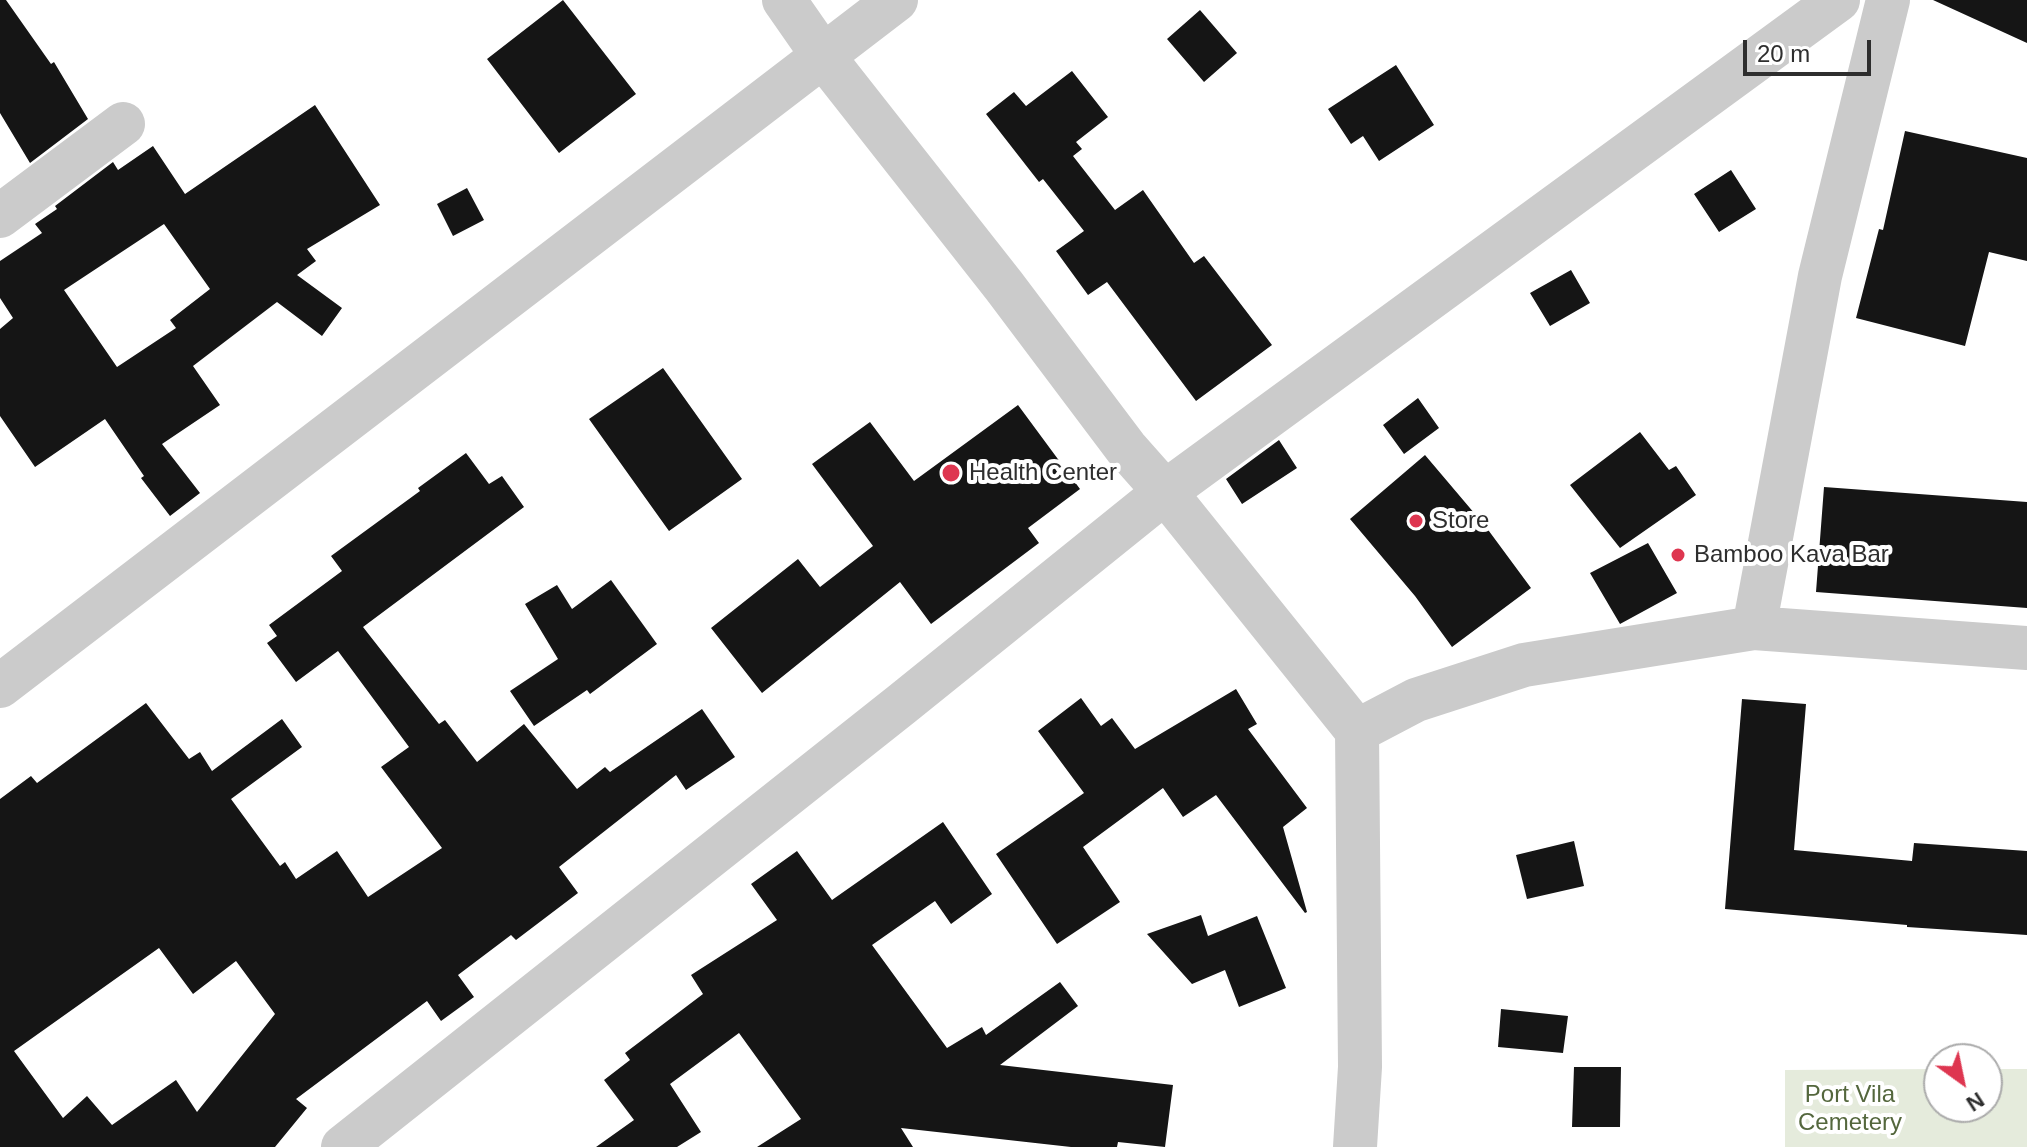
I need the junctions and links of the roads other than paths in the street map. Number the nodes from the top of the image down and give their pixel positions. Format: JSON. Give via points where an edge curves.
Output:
{"nodes":[{"id":1,"x":784,"y":0,"type":"edge"},
{"id":2,"x":896,"y":0,"type":"edge"},
{"id":3,"x":1838,"y":0,"type":"edge"},
{"id":4,"x":1888,"y":0,"type":"edge"},
{"id":5,"x":823,"y":56,"type":"junction"},
{"id":6,"x":123,"y":124,"type":"dead end"},
{"id":7,"x":0,"y":216,"type":"edge"},
{"id":8,"x":1165,"y":492,"type":"junction"},
{"id":9,"x":1754,"y":628,"type":"junction"},
{"id":10,"x":2027,"y":648,"type":"edge"},
{"id":11,"x":0,"y":686,"type":"edge"},
{"id":12,"x":1357,"y":731,"type":"junction"},
{"id":13,"x":343,"y":1147,"type":"edge"},
{"id":14,"x":1355,"y":1147,"type":"edge"}],
"edges":[{"from":1,"to":5,"type":"street"},
{"from":2,"to":5,"type":"street"},
{"from":3,"to":8,"type":"street"},
{"from":4,"to":9,"type":"street","via":[[1820,276]]},
{"from":5,"to":8,"type":"street"},
{"from":5,"to":11,"type":"street"},
{"from":6,"to":7,"type":"street"},
{"from":8,"to":12,"type":"street"},
{"from":8,"to":13,"type":"street"},
{"from":9,"to":10,"type":"street"},
{"from":9,"to":12,"type":"street","via":[[1524,665],[1416,700]]},
{"from":12,"to":14,"type":"street","via":[[1360,1067]]}]}
